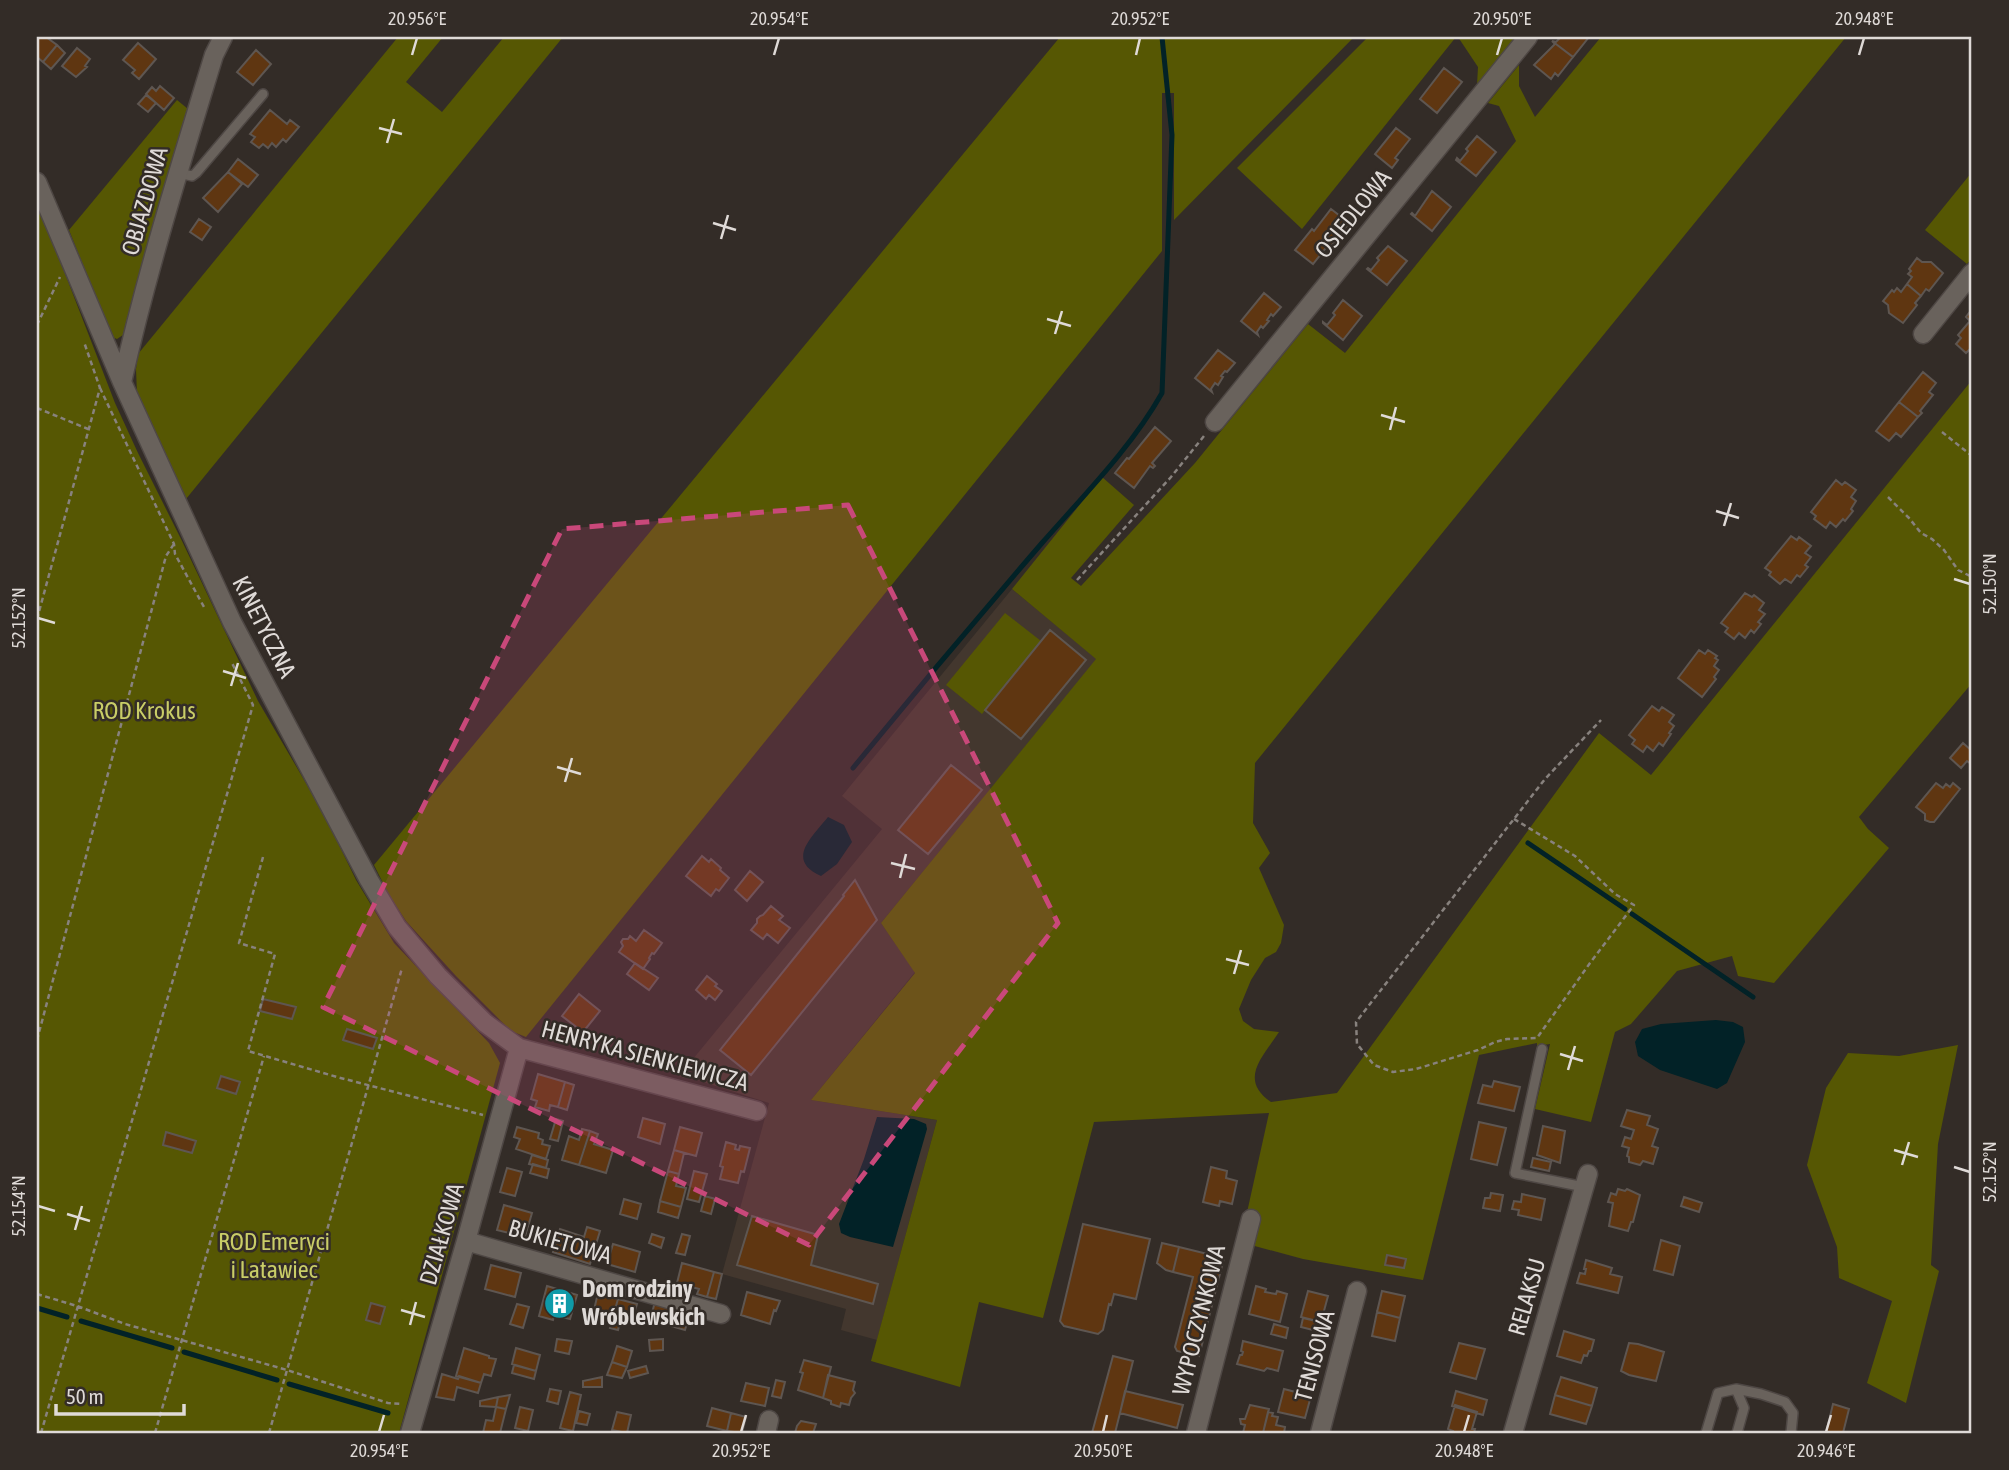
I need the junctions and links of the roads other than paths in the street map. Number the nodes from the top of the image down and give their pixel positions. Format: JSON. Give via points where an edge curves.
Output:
{"nodes":[{"id":1,"x":223,"y":37,"type":"edge"},
{"id":2,"x":1528,"y":37,"type":"edge"},
{"id":3,"x":263,"y":94,"type":"dead end"},
{"id":4,"x":178,"y":173,"type":"junction"},
{"id":5,"x":37,"y":182,"type":"edge"},
{"id":6,"x":1972,"y":274,"type":"edge"},
{"id":7,"x":1923,"y":334,"type":"dead end"},
{"id":8,"x":122,"y":382,"type":"junction"},
{"id":9,"x":1215,"y":422,"type":"road end"},
{"id":10,"x":519,"y":1048,"type":"junction"},
{"id":11,"x":1542,"y":1049,"type":"dead end"},
{"id":12,"x":757,"y":1111,"type":"dead end"},
{"id":13,"x":1586,"y":1180,"type":"joint"},
{"id":14,"x":1251,"y":1220,"type":"dead end"},
{"id":15,"x":466,"y":1241,"type":"junction"},
{"id":16,"x":1357,"y":1291,"type":"dead end"},
{"id":17,"x":721,"y":1314,"type":"dead end"},
{"id":18,"x":1737,"y":1389,"type":"junction"},
{"id":19,"x":410,"y":1433,"type":"edge"},
{"id":20,"x":1196,"y":1433,"type":"edge"},
{"id":21,"x":1320,"y":1433,"type":"edge"},
{"id":22,"x":1513,"y":1433,"type":"edge"},
{"id":23,"x":1706,"y":1433,"type":"edge"},
{"id":24,"x":1737,"y":1433,"type":"edge"},
{"id":25,"x":1791,"y":1433,"type":"edge"}],
"edges":[{"from":1,"to":4,"type":"street","name":"OBJAZDOWA"},
{"from":2,"to":9,"type":"street","name":"OSIEDLOWA"},
{"from":3,"to":4,"type":"lane","via":[[196,173]]},
{"from":4,"to":8,"type":"street","name":"OBJAZDOWA"},
{"from":5,"to":8,"type":"street","name":"KINETYCZNA"},
{"from":6,"to":7,"type":"street"},
{"from":8,"to":10,"type":"street","name":"KINETYCZNA","via":[[232,622],[397,927],[485,1023]]},
{"from":10,"to":12,"type":"street","name":"HENRYKA SIENKIEWICZA"},
{"from":10,"to":15,"type":"street","name":"DZIAŁKOWA"},
{"from":11,"to":13,"type":"lane","via":[[1515,1173]]},
{"from":13,"to":22,"type":"street","name":"RELAKSU"},
{"from":14,"to":20,"type":"street","name":"WYPOCZYNKOWA"},
{"from":15,"to":17,"type":"street","name":"BUKIETOWA"},
{"from":15,"to":19,"type":"street","name":"DZIAŁKOWA"},
{"from":16,"to":21,"type":"street","name":"TENISOWA"},
{"from":18,"to":23,"type":"lane","via":[[1718,1393]]},
{"from":18,"to":24,"type":"lane","via":[[1744,1408]]},
{"from":18,"to":25,"type":"lane","via":[[1785,1402],[1793,1413]]}]}
